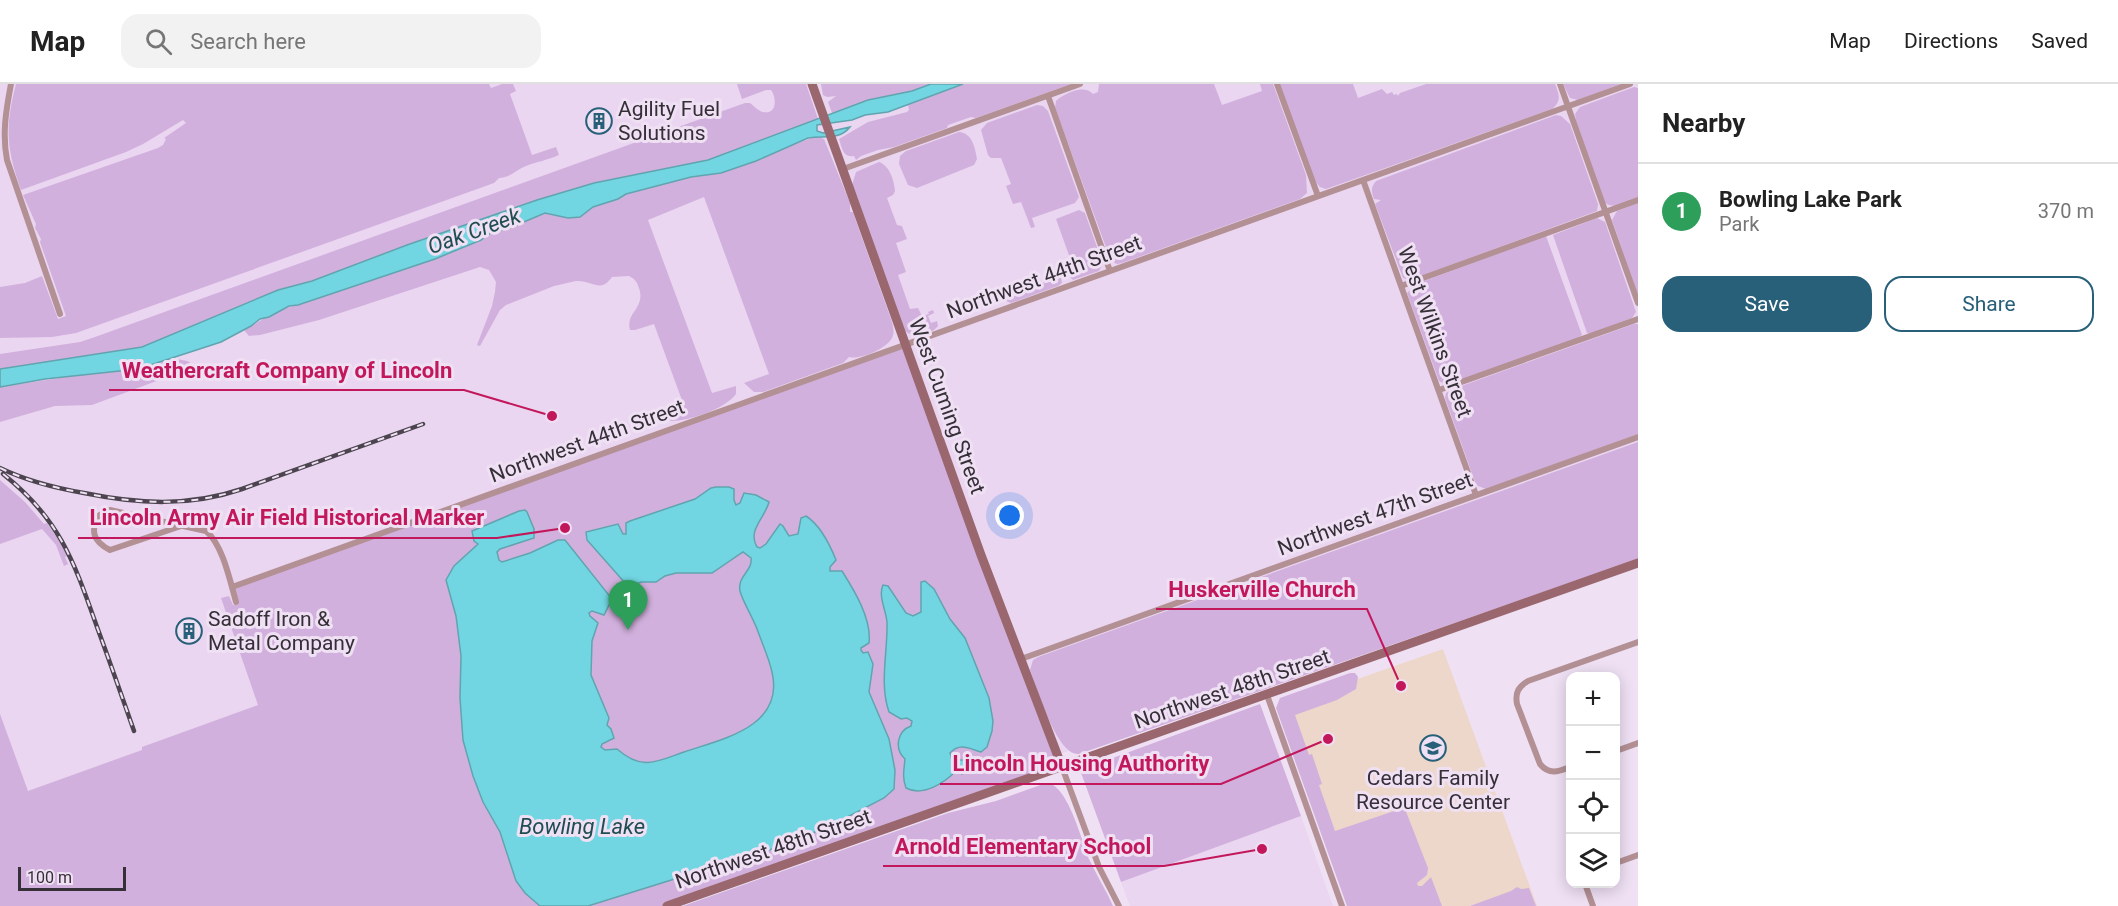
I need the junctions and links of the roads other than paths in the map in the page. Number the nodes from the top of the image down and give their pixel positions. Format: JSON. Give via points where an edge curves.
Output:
{"nodes":[{"id":1,"x":11,"y":84,"type":"edge"},
{"id":2,"x":812,"y":84,"type":"edge"},
{"id":3,"x":1080,"y":84,"type":"edge"},
{"id":4,"x":1277,"y":84,"type":"edge"},
{"id":5,"x":1560,"y":84,"type":"edge"},
{"id":6,"x":1630,"y":84,"type":"edge"},
{"id":7,"x":1048,"y":96,"type":"junction"},
{"id":8,"x":1568,"y":106,"type":"junction"},
{"id":9,"x":843,"y":170,"type":"junction"},
{"id":10,"x":1363,"y":180,"type":"junction"},
{"id":11,"x":1318,"y":196,"type":"junction"},
{"id":12,"x":1638,"y":200,"type":"edge"},
{"id":13,"x":1606,"y":212,"type":"junction"},
{"id":14,"x":1110,"y":271,"type":"junction"},
{"id":15,"x":1401,"y":286,"type":"junction"},
{"id":16,"x":1638,"y":303,"type":"edge"},
{"id":17,"x":60,"y":314,"type":"dead end"},
{"id":18,"x":1638,"y":319,"type":"edge"},
{"id":19,"x":905,"y":344,"type":"junction"},
{"id":20,"x":1438,"y":390,"type":"junction"},
{"id":21,"x":1638,"y":437,"type":"edge"},
{"id":22,"x":1476,"y":495,"type":"junction"},
{"id":23,"x":181,"y":526,"type":"junction"},
{"id":24,"x":1638,"y":563,"type":"edge"},
{"id":25,"x":232,"y":586,"type":"junction"},
{"id":26,"x":236,"y":602,"type":"dead end"},
{"id":27,"x":1638,"y":642,"type":"edge"},
{"id":28,"x":1021,"y":659,"type":"junction"},
{"id":29,"x":1267,"y":695,"type":"junction"},
{"id":30,"x":1638,"y":743,"type":"edge"},
{"id":31,"x":1620,"y":750,"type":"edge"},
{"id":32,"x":1062,"y":767,"type":"junction"},
{"id":33,"x":1566,"y":768,"type":"edge"},
{"id":34,"x":1638,"y":855,"type":"edge"},
{"id":35,"x":1620,"y":862,"type":"edge"},
{"id":36,"x":1586,"y":888,"type":"edge"},
{"id":37,"x":667,"y":906,"type":"edge"},
{"id":38,"x":1119,"y":906,"type":"edge"},
{"id":39,"x":1342,"y":906,"type":"edge"},
{"id":40,"x":1593,"y":906,"type":"edge"}],
"edges":[{"from":1,"to":17,"type":"street","via":[[3,135],[6,154]]},
{"from":2,"to":9,"type":"main road","name":"West Cuming Street"},
{"from":3,"to":7,"type":"street"},
{"from":4,"to":11,"type":"street"},
{"from":5,"to":8,"type":"street"},
{"from":6,"to":8,"type":"street","name":"Northwest 44th Street"},
{"from":7,"to":9,"type":"street"},
{"from":7,"to":14,"type":"street"},
{"from":8,"to":10,"type":"street","name":"Northwest 44th Street"},
{"from":8,"to":13,"type":"street"},
{"from":9,"to":19,"type":"main road","name":"West Cuming Street"},
{"from":10,"to":11,"type":"street","name":"Northwest 44th Street"},
{"from":10,"to":15,"type":"street","name":"West Wilkins Street"},
{"from":11,"to":14,"type":"street","name":"Northwest 44th Street"},
{"from":12,"to":13,"type":"street"},
{"from":13,"to":15,"type":"street"},
{"from":13,"to":16,"type":"street"},
{"from":14,"to":19,"type":"street","name":"Northwest 44th Street"},
{"from":15,"to":20,"type":"street","name":"West Wilkins Street"},
{"from":18,"to":20,"type":"street"},
{"from":19,"to":25,"type":"street","name":"Northwest 44th Street"},
{"from":19,"to":28,"type":"main road","name":"West Cuming Street"},
{"from":20,"to":22,"type":"street","name":"West Wilkins Street"},
{"from":21,"to":22,"type":"street","name":"Northwest 47th Street"},
{"from":22,"to":28,"type":"street","name":"Northwest 47th Street"},
{"from":23,"to":23,"type":"street","via":[[110,550],[100,545],[93,530],[98,516],[110,510]]},
{"from":23,"to":25,"type":"street","via":[[211,535]]},
{"from":24,"to":29,"type":"main road","name":"Northwest 48th Street"},
{"from":25,"to":26,"type":"street"},
{"from":27,"to":33,"type":"street","via":[[1528,681],[1519,689],[1517,704],[1540,764],[1556,772]]},
{"from":28,"to":32,"type":"main road","name":"West Cuming Street"},
{"from":29,"to":32,"type":"main road","name":"Northwest 48th Street"},
{"from":29,"to":39,"type":"street"},
{"from":30,"to":31,"type":"street"},
{"from":32,"to":37,"type":"main road","name":"Northwest 48th Street"},
{"from":32,"to":38,"type":"street","name":"West Cuming Street","via":[[1099,867]]},
{"from":34,"to":35,"type":"street"},
{"from":36,"to":40,"type":"street"}]}
